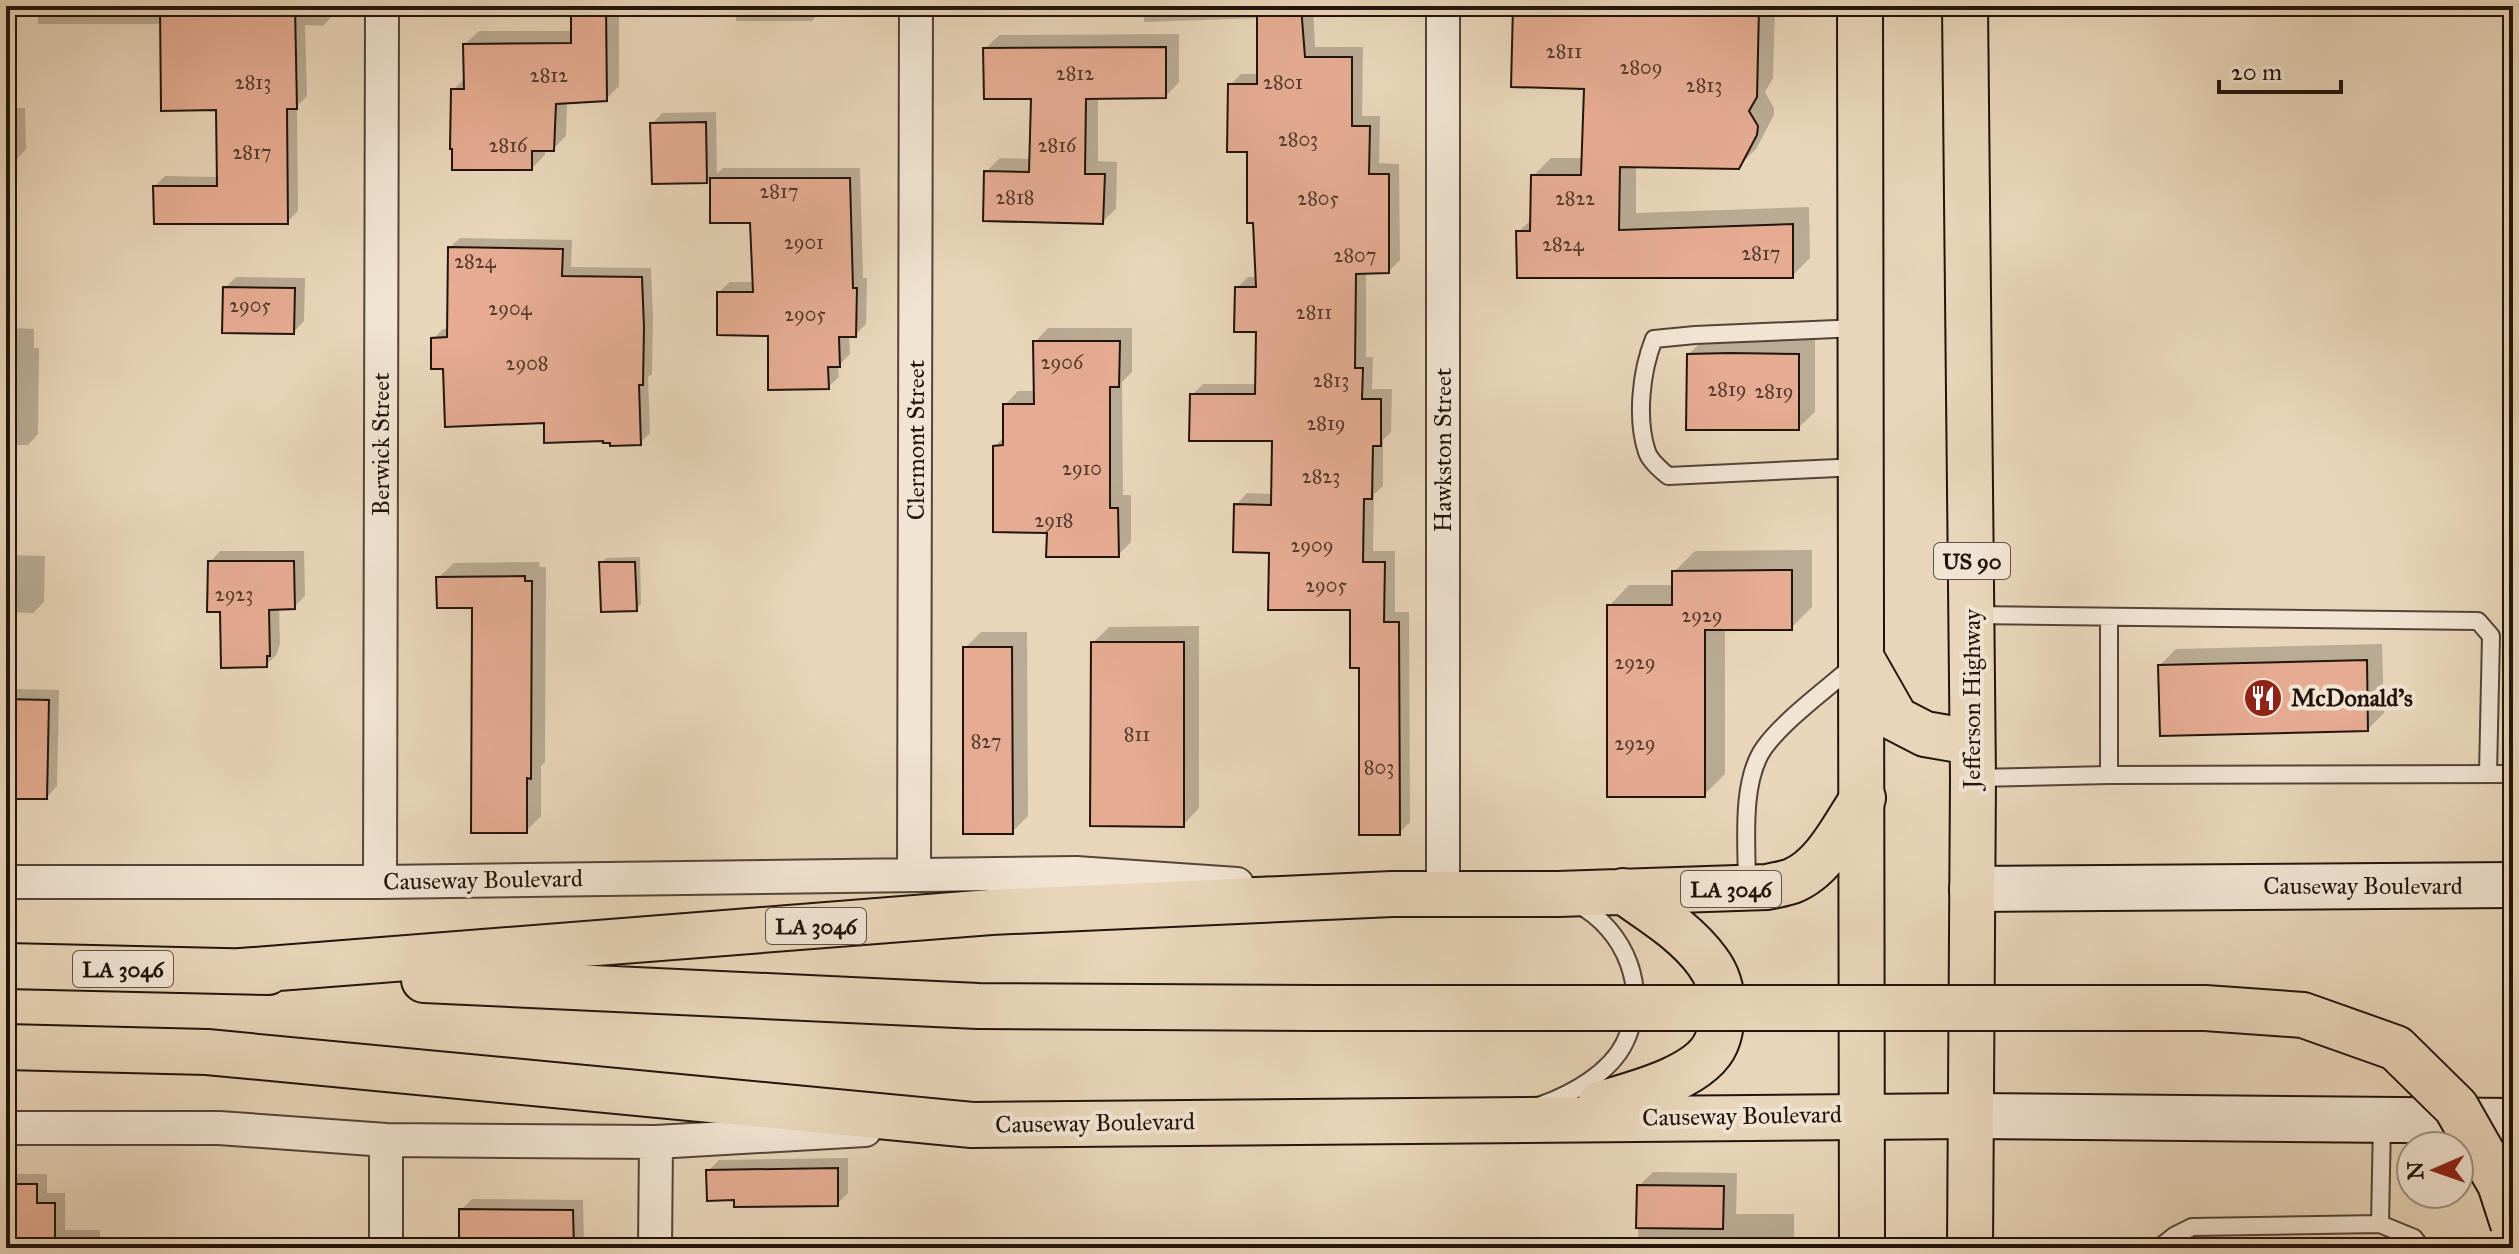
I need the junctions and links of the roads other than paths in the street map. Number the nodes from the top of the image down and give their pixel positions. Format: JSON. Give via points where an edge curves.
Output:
{"nodes":[{"id":1,"x":382,"y":6,"type":"edge"},
{"id":2,"x":916,"y":6,"type":"edge"},
{"id":3,"x":1443,"y":6,"type":"edge"},
{"id":4,"x":1860,"y":6,"type":"edge"},
{"id":5,"x":1965,"y":6,"type":"edge"},
{"id":6,"x":1860,"y":328,"type":"junction"},
{"id":7,"x":1861,"y":467,"type":"junction"},
{"id":8,"x":1972,"y":615,"type":"junction"},
{"id":9,"x":2109,"y":617,"type":"junction"},
{"id":10,"x":1862,"y":658,"type":"junction"},
{"id":11,"x":1972,"y":760,"type":"junction"},
{"id":12,"x":2488,"y":774,"type":"junction"},
{"id":13,"x":2513,"y":774,"type":"edge"},
{"id":14,"x":2109,"y":775,"type":"junction"},
{"id":15,"x":1863,"y":798,"type":"junction"},
{"id":16,"x":914,"y":875,"type":"junction"},
{"id":17,"x":6,"y":882,"type":"edge"},
{"id":18,"x":380,"y":882,"type":"junction"},
{"id":19,"x":2513,"y":885,"type":"edge"},
{"id":20,"x":1747,"y":889,"type":"junction"},
{"id":21,"x":1972,"y":889,"type":"junction"},
{"id":22,"x":1623,"y":891,"type":"junction"},
{"id":23,"x":1392,"y":894,"type":"junction"},
{"id":24,"x":1443,"y":894,"type":"junction"},
{"id":25,"x":1558,"y":894,"type":"junction"},
{"id":26,"x":6,"y":966,"type":"edge"},
{"id":27,"x":241,"y":971,"type":"junction"},
{"id":28,"x":6,"y":1047,"type":"edge"},
{"id":29,"x":1861,"y":1115,"type":"junction"},
{"id":30,"x":1969,"y":1116,"type":"junction"},
{"id":31,"x":1551,"y":1118,"type":"junction"},
{"id":32,"x":1502,"y":1119,"type":"junction"},
{"id":33,"x":2513,"y":1121,"type":"edge"},
{"id":34,"x":2382,"y":1122,"type":"junction"},
{"id":35,"x":972,"y":1125,"type":"junction"},
{"id":36,"x":6,"y":1128,"type":"edge"},
{"id":37,"x":386,"y":1140,"type":"junction"},
{"id":38,"x":656,"y":1142,"type":"junction"},
{"id":39,"x":2380,"y":1224,"type":"junction"},
{"id":40,"x":2513,"y":1224,"type":"edge"},
{"id":41,"x":386,"y":1248,"type":"edge"},
{"id":42,"x":655,"y":1248,"type":"edge"},
{"id":43,"x":1862,"y":1248,"type":"edge"},
{"id":44,"x":1970,"y":1248,"type":"edge"},
{"id":45,"x":2159,"y":1248,"type":"edge"},
{"id":46,"x":2422,"y":1248,"type":"edge"}],
"edges":[{"from":1,"to":18,"type":"street","name":"Berwick Street"},
{"from":2,"to":16,"type":"street","name":"Clermont Street"},
{"from":3,"to":24,"type":"street","name":"Hawkston Street"},
{"from":4,"to":6,"type":"main road"},
{"from":5,"to":8,"type":"main road","name":"Jefferson Highway","number":"US 90"},
{"from":6,"to":7,"type":"main road"},
{"from":6,"to":7,"type":"lane","via":[[1654,339],[1643,367],[1642,415],[1648,455],[1668,476]]},
{"from":7,"to":10,"type":"main road"},
{"from":8,"to":9,"type":"lane"},
{"from":8,"to":11,"type":"main road","name":"Jefferson Highway","number":"US 90"},
{"from":9,"to":12,"type":"lane","via":[[2478,621],[2491,636]]},
{"from":9,"to":14,"type":"lane"},
{"from":10,"to":11,"type":"main road","via":[[1896,719]]},
{"from":10,"to":15,"type":"main road"},
{"from":10,"to":20,"type":"lane","via":[[1762,750],[1748,798]]},
{"from":11,"to":14,"type":"lane"},
{"from":11,"to":21,"type":"main road","name":"Jefferson Highway","number":"US 90"},
{"from":12,"to":13,"type":"lane"},
{"from":12,"to":14,"type":"lane"},
{"from":15,"to":20,"type":"main road","number":"LA 3046","via":[[1824,856],[1805,874],[1791,882]]},
{"from":15,"to":29,"type":"main road"},
{"from":16,"to":18,"type":"street","name":"Causeway Boulevard"},
{"from":16,"to":23,"type":"street","name":"Causeway Boulevard","via":[[1076,873]]},
{"from":17,"to":18,"type":"street","name":"Causeway Boulevard"},
{"from":19,"to":21,"type":"main road","name":"Causeway Boulevard"},
{"from":20,"to":22,"type":"main road","number":"LA 3046"},
{"from":21,"to":30,"type":"main road","name":"Jefferson Highway","number":"US 90"},
{"from":22,"to":25,"type":"main road","number":"LA 3046"},
{"from":22,"to":31,"type":"main road","via":[[1684,935],[1709,963],[1722,1001],[1716,1044],[1696,1064],[1653,1088]]},
{"from":23,"to":24,"type":"main road","number":"LA 3046"},
{"from":23,"to":27,"type":"main road","number":"LA 3046","via":[[991,912]]},
{"from":24,"to":25,"type":"main road","number":"LA 3046"},
{"from":25,"to":32,"type":"lane","via":[[1588,910],[1625,950],[1635,989],[1632,1020],[1624,1043],[1597,1075],[1562,1098]]},
{"from":26,"to":27,"type":"main road","number":"LA 3046"},
{"from":27,"to":40,"type":"main road","bridge":true,"via":[[978,1006],[2205,1008],[2303,1015],[2396,1048],[2456,1107],[2500,1184]]},
{"from":28,"to":35,"type":"main road","name":"Causeway Boulevard","via":[[207,1052]]},
{"from":29,"to":30,"type":"main road","name":"Causeway Boulevard"},
{"from":29,"to":31,"type":"main road","name":"Causeway Boulevard"},
{"from":29,"to":43,"type":"main road"},
{"from":30,"to":34,"type":"main road","name":"Causeway Boulevard"},
{"from":30,"to":44,"type":"main road","name":"Jefferson Highway","number":"US 90"},
{"from":31,"to":32,"type":"main road","name":"Causeway Boulevard"},
{"from":32,"to":35,"type":"main road","name":"Causeway Boulevard"},
{"from":33,"to":34,"type":"main road","name":"Causeway Boulevard"},
{"from":34,"to":39,"type":"lane"},
{"from":35,"to":38,"type":"street","name":"Causeway Boulevard"},
{"from":36,"to":37,"type":"street","name":"Causeway Boulevard","via":[[219,1128]]},
{"from":37,"to":38,"type":"street","name":"Causeway Boulevard"},
{"from":37,"to":41,"type":"street"},
{"from":38,"to":42,"type":"street"},
{"from":39,"to":45,"type":"lane","via":[[2192,1227]]},
{"from":39,"to":46,"type":"lane","via":[[2414,1238]]}]}
